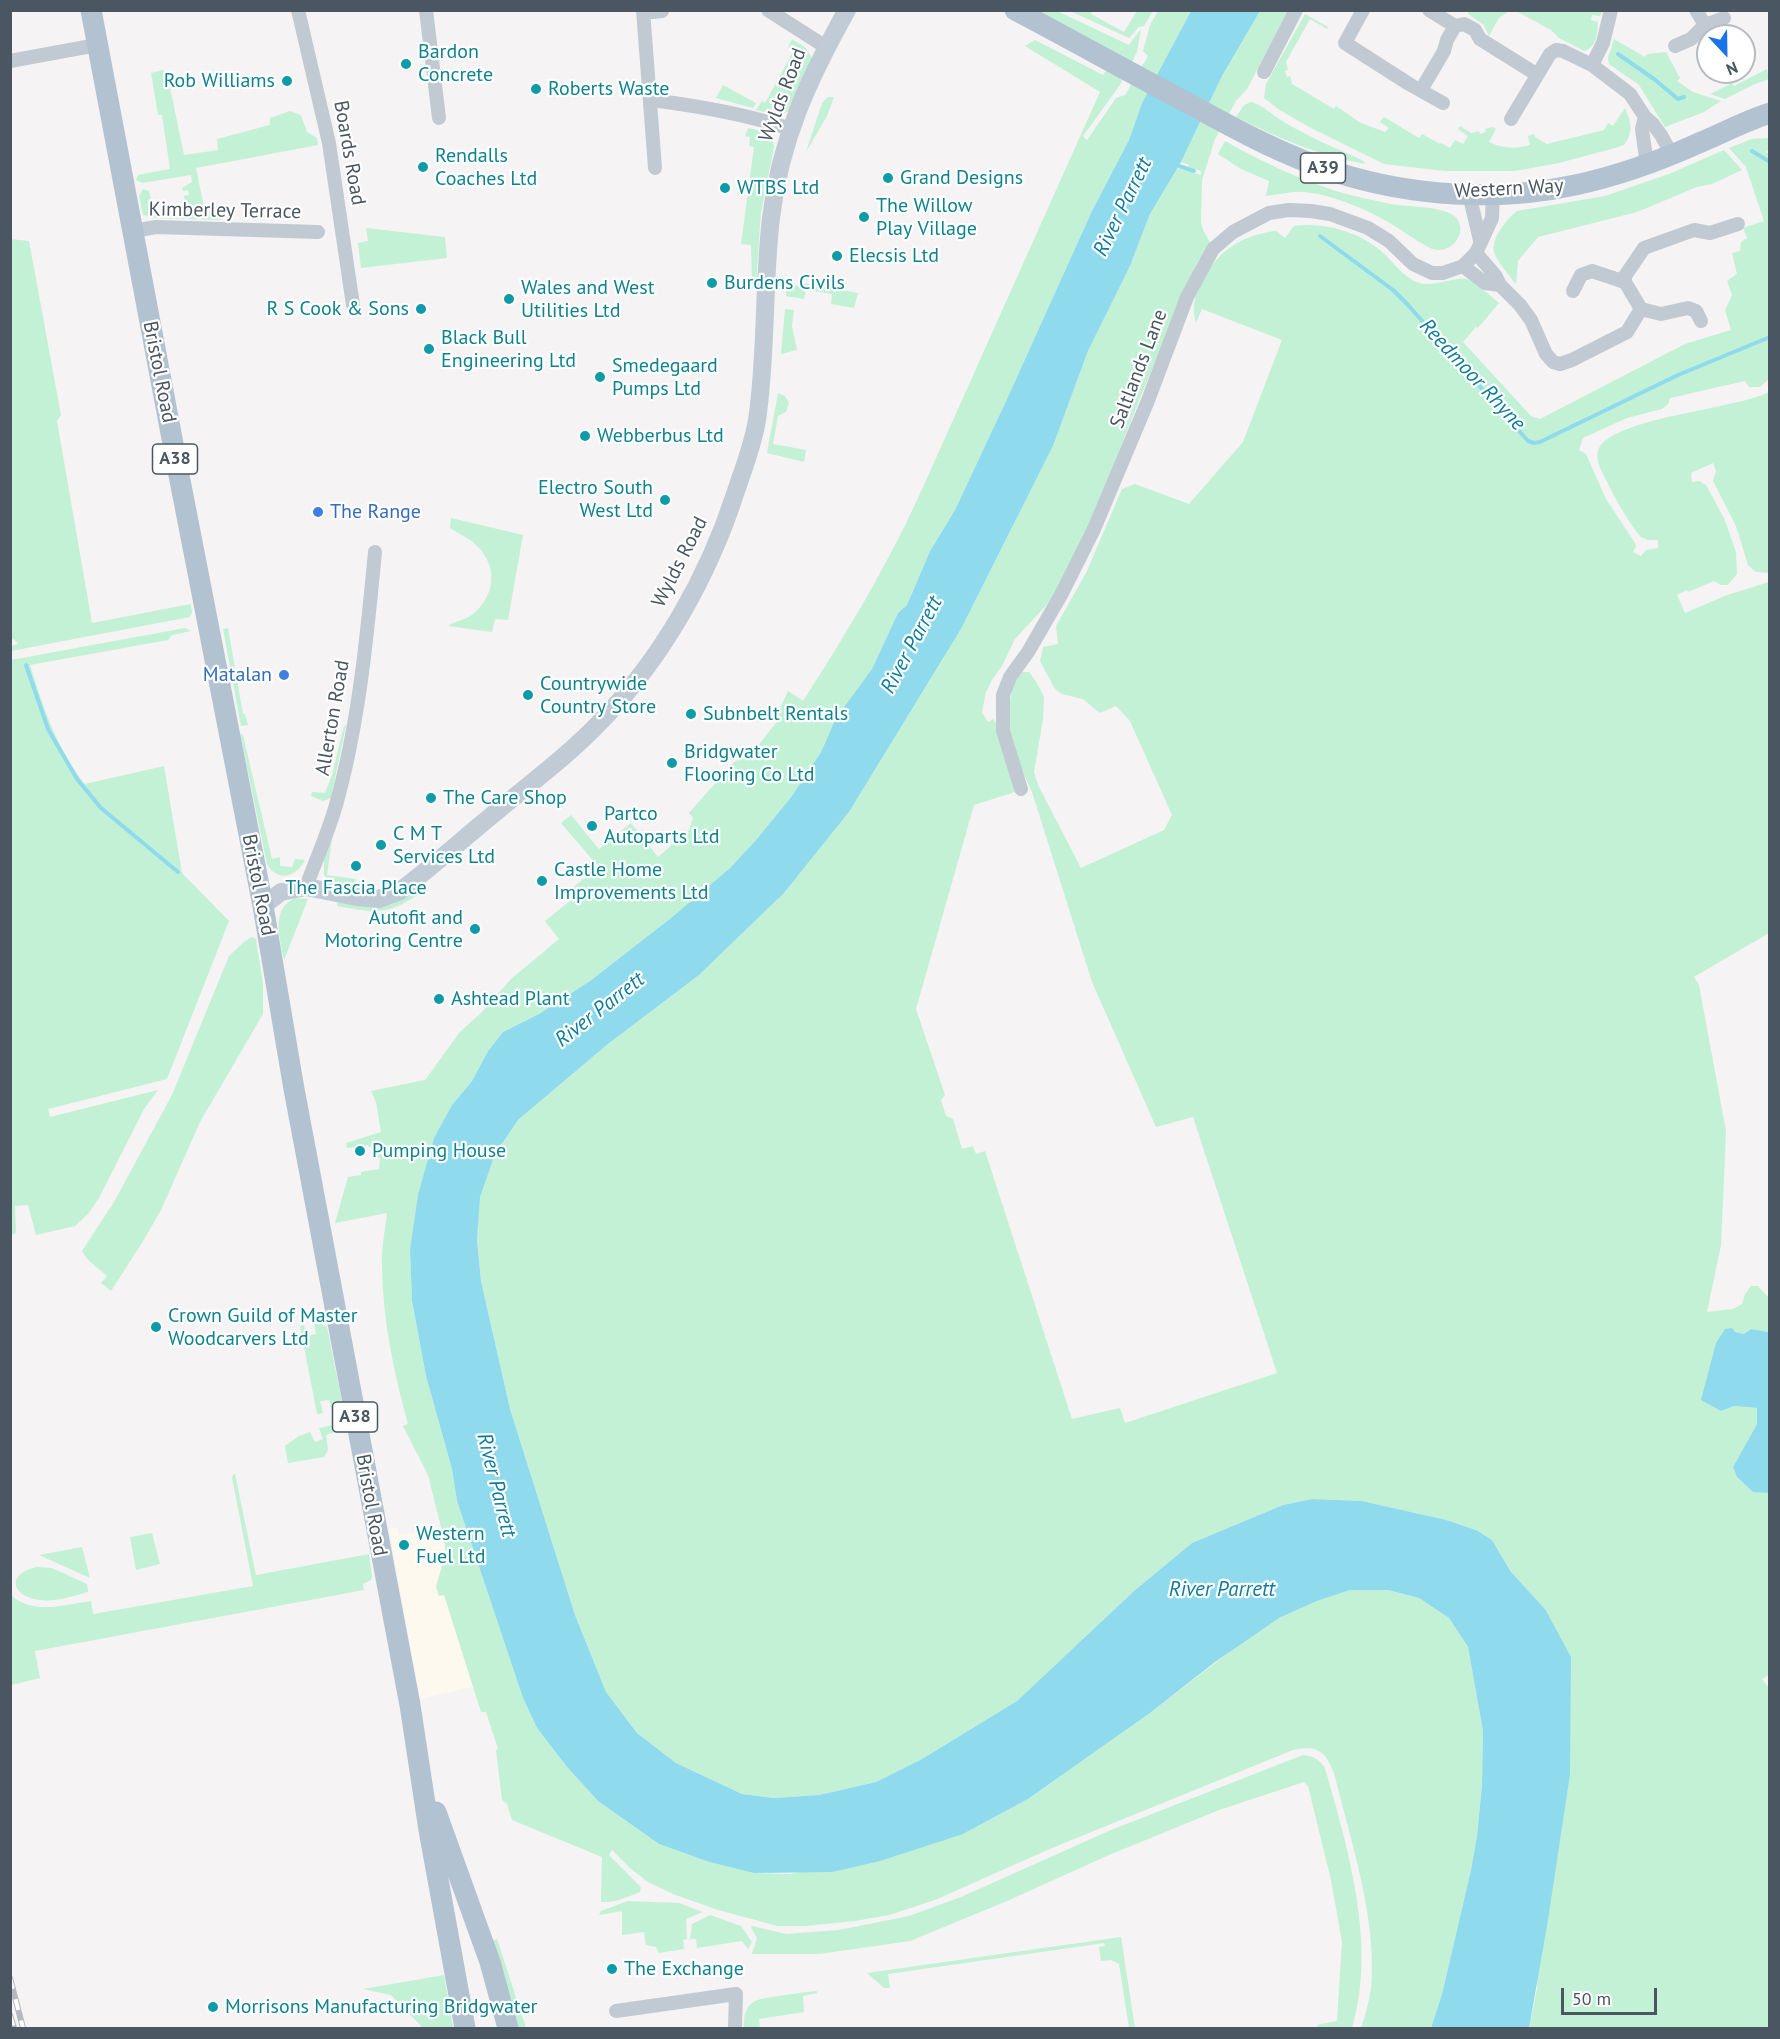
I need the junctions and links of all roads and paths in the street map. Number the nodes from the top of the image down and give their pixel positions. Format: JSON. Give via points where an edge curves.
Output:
{"nodes":[{"id":1,"x":91,"y":10,"type":"edge"},
{"id":2,"x":298,"y":10,"type":"edge"},
{"id":3,"x":426,"y":10,"type":"edge"},
{"id":4,"x":768,"y":10,"type":"edge"},
{"id":5,"x":847,"y":10,"type":"edge"},
{"id":6,"x":1015,"y":10,"type":"edge"},
{"id":7,"x":1296,"y":10,"type":"edge"},
{"id":8,"x":1363,"y":10,"type":"edge"},
{"id":9,"x":1429,"y":10,"type":"edge"},
{"id":10,"x":1611,"y":10,"type":"edge"},
{"id":11,"x":1696,"y":10,"type":"edge"},
{"id":12,"x":662,"y":11,"type":"edge"},
{"id":13,"x":643,"y":12,"type":"edge"},
{"id":14,"x":1724,"y":18,"type":"dead end"},
{"id":15,"x":1704,"y":24,"type":"edge"},
{"id":16,"x":1708,"y":24,"type":"edge"},
{"id":17,"x":1455,"y":26,"type":"junction"},
{"id":18,"x":1696,"y":34,"type":"edge"},
{"id":19,"x":97,"y":45,"type":"junction"},
{"id":20,"x":1675,"y":46,"type":"dead end"},
{"id":21,"x":826,"y":47,"type":"junction"},
{"id":22,"x":10,"y":61,"type":"edge"},
{"id":23,"x":1592,"y":65,"type":"junction"},
{"id":24,"x":1264,"y":72,"type":"dead end"},
{"id":25,"x":1536,"y":74,"type":"junction"},
{"id":26,"x":1421,"y":90,"type":"junction"},
{"id":27,"x":651,"y":100,"type":"junction"},
{"id":28,"x":1443,"y":103,"type":"dead end"},
{"id":29,"x":1770,"y":113,"type":"edge"},
{"id":30,"x":1645,"y":117,"type":"junction"},
{"id":31,"x":439,"y":118,"type":"dead end"},
{"id":32,"x":1511,"y":118,"type":"dead end"},
{"id":33,"x":791,"y":129,"type":"junction"},
{"id":34,"x":1672,"y":155,"type":"junction"},
{"id":35,"x":1647,"y":165,"type":"junction"},
{"id":36,"x":655,"y":168,"type":"dead end"},
{"id":37,"x":1469,"y":194,"type":"junction"},
{"id":38,"x":1493,"y":194,"type":"junction"},
{"id":39,"x":1738,"y":224,"type":"dead end"},
{"id":40,"x":133,"y":231,"type":"junction"},
{"id":41,"x":318,"y":232,"type":"dead end"},
{"id":42,"x":1478,"y":246,"type":"junction"},
{"id":43,"x":1464,"y":266,"type":"junction"},
{"id":44,"x":1625,"y":282,"type":"junction"},
{"id":45,"x":1500,"y":285,"type":"junction"},
{"id":46,"x":1573,"y":291,"type":"dead end"},
{"id":47,"x":353,"y":305,"type":"dead end"},
{"id":48,"x":1641,"y":309,"type":"junction"},
{"id":49,"x":1701,"y":321,"type":"dead end"},
{"id":50,"x":375,"y":552,"type":"dead end"},
{"id":51,"x":1021,"y":789,"type":"dead end"},
{"id":52,"x":306,"y":887,"type":"junction"},
{"id":53,"x":263,"y":906,"type":"junction"},
{"id":54,"x":419,"y":1761,"type":"junction"},
{"id":55,"x":616,"y":2011,"type":"dead end"},
{"id":56,"x":465,"y":2028,"type":"edge"},
{"id":57,"x":508,"y":2028,"type":"edge"},
{"id":58,"x":735,"y":2028,"type":"edge"}],
"edges":[{"from":1,"to":19,"type":"main road","name":"Bristol Road","number":"A38"},
{"from":2,"to":47,"type":"street","name":"Boards Road","via":[[329,143]]},
{"from":3,"to":31,"type":"street"},
{"from":4,"to":21,"type":"street"},
{"from":5,"to":21,"type":"street","name":"Wylds Road"},
{"from":6,"to":37,"type":"main road","name":"Western Way","number":"A39","via":[[1245,134],[1308,163],[1368,182]]},
{"from":7,"to":24,"type":"street"},
{"from":8,"to":26,"type":"street","via":[[1345,43]]},
{"from":9,"to":17,"type":"street"},
{"from":10,"to":23,"type":"street","via":[[1603,43]]},
{"from":11,"to":15,"type":"street"},
{"from":12,"to":13,"type":"street"},
{"from":13,"to":27,"type":"street"},
{"from":14,"to":16,"type":"street"},
{"from":17,"to":25,"type":"street","via":[[1464,24],[1475,30],[1480,39]]},
{"from":17,"to":26,"type":"street"},
{"from":18,"to":20,"type":"street"},
{"from":19,"to":22,"type":"street"},
{"from":19,"to":40,"type":"main road","name":"Bristol Road","number":"A38"},
{"from":21,"to":33,"type":"street","name":"Wylds Road"},
{"from":23,"to":25,"type":"street","via":[[1556,50]]},
{"from":23,"to":30,"type":"street","via":[[1630,94]]},
{"from":25,"to":32,"type":"street"},
{"from":26,"to":28,"type":"street"},
{"from":27,"to":33,"type":"street","via":[[706,107]]},
{"from":27,"to":36,"type":"street"},
{"from":29,"to":34,"type":"main road","name":"Western Way","number":"A39"},
{"from":30,"to":34,"type":"street"},
{"from":30,"to":35,"type":"street","via":[[1642,129]]},
{"from":33,"to":52,"type":"street","name":"Wylds Road","via":[[771,220],[757,421],[717,543],[662,644],[627,693],[584,738],[400,891],[379,899]]},
{"from":34,"to":35,"type":"main road","name":"Western Way","number":"A39"},
{"from":35,"to":38,"type":"main road","name":"Western Way","number":"A39","via":[[1573,186]]},
{"from":37,"to":38,"type":"main road","name":"Western Way","number":"A39"},
{"from":37,"to":42,"type":"street"},
{"from":38,"to":42,"type":"street","via":[[1492,218]]},
{"from":39,"to":44,"type":"street","via":[[1710,233],[1694,230],[1644,248],[1624,276]]},
{"from":40,"to":41,"type":"street","name":"Kimberley Terrace","via":[[156,227]]},
{"from":40,"to":53,"type":"main road","name":"Bristol Road","number":"A38"},
{"from":42,"to":43,"type":"street"},
{"from":42,"to":45,"type":"street"},
{"from":43,"to":45,"type":"street","via":[[1485,283]]},
{"from":43,"to":51,"type":"street","name":"Saltlands Lane","via":[[1443,273],[1425,271],[1368,228],[1311,210],[1269,213],[1233,232],[1213,249],[1187,297],[1094,529],[1061,596],[1010,677],[1003,695],[1003,731]]},
{"from":44,"to":46,"type":"street","via":[[1592,271],[1581,275]]},
{"from":44,"to":48,"type":"street"},
{"from":45,"to":48,"type":"street","via":[[1531,320],[1546,354],[1560,364],[1627,332]]},
{"from":48,"to":49,"type":"street","via":[[1661,314],[1688,308],[1696,311]]},
{"from":50,"to":52,"type":"street","name":"Allerton Road","via":[[366,644],[343,775]]},
{"from":52,"to":53,"type":"street","name":"Wylds Road","via":[[280,892]]},
{"from":53,"to":54,"type":"main road","name":"Bristol Road","number":"A38"},
{"from":54,"to":56,"type":"main road","name":"Bristol Road","number":"A38"},
{"from":54,"to":57,"type":"main road","name":"Bristol Road","number":"A38"},
{"from":55,"to":58,"type":"street","via":[[736,1994]]}]}
